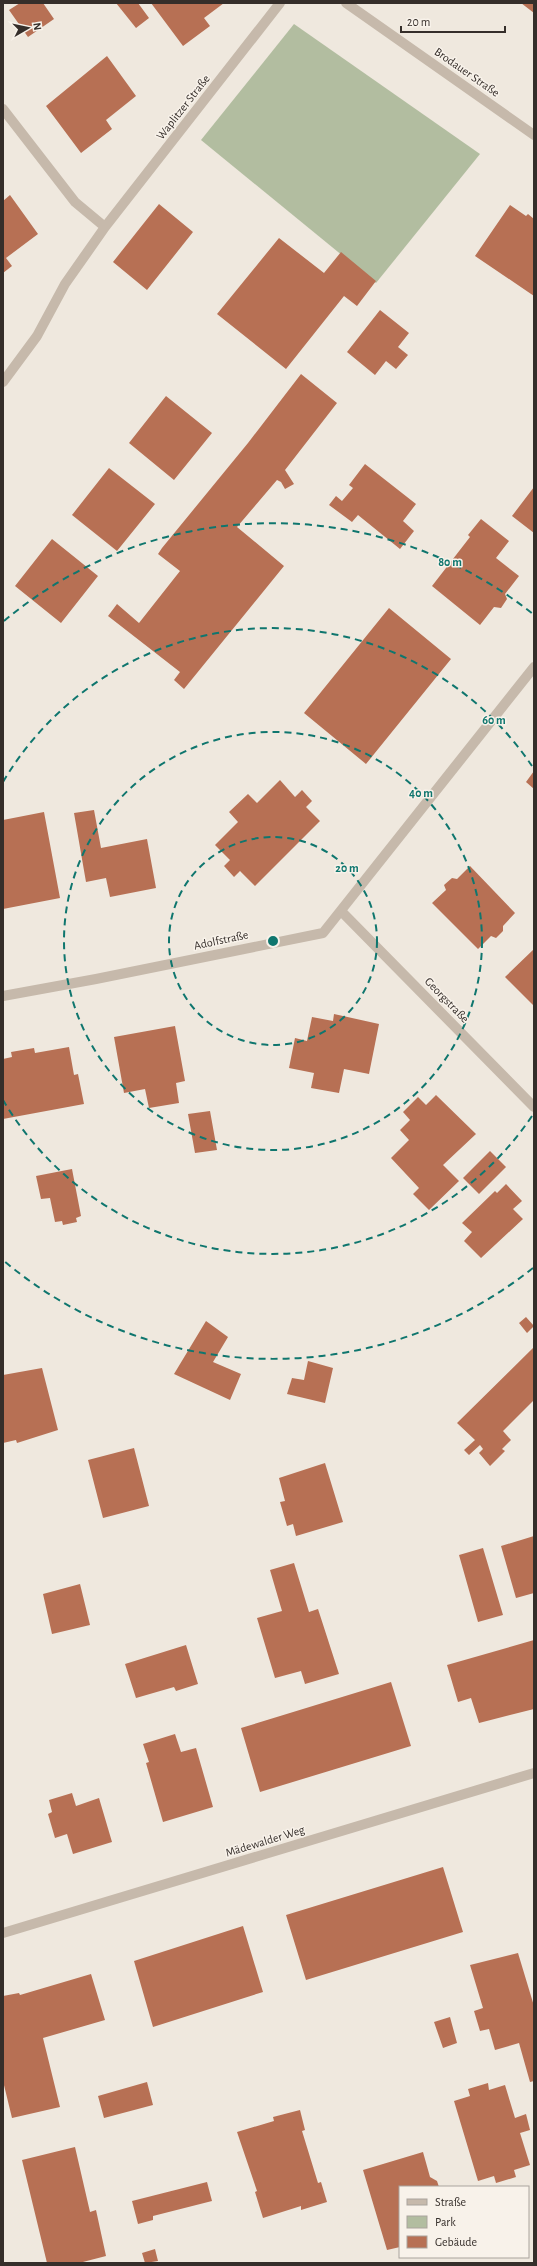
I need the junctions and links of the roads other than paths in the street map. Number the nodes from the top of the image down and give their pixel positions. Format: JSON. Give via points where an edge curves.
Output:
{"nodes":[{"id":1,"x":280,"y":3,"type":"edge"},
{"id":2,"x":346,"y":3,"type":"edge"},
{"id":3,"x":3,"y":109,"type":"edge"},
{"id":4,"x":534,"y":135,"type":"edge"},
{"id":5,"x":106,"y":227,"type":"junction"},
{"id":6,"x":3,"y":382,"type":"edge"},
{"id":7,"x":534,"y":667,"type":"edge"},
{"id":8,"x":341,"y":911,"type":"junction"},
{"id":9,"x":3,"y":996,"type":"edge"},
{"id":10,"x":534,"y":1107,"type":"edge"},
{"id":11,"x":534,"y":1773,"type":"edge"},
{"id":12,"x":3,"y":1933,"type":"edge"}],
"edges":[{"from":1,"to":5,"type":"street","name":"Waplitzer Straße"},
{"from":2,"to":4,"type":"street","name":"Brodauer Straße"},
{"from":3,"to":5,"type":"street","via":[[75,202]]},
{"from":5,"to":6,"type":"street","name":"Waplitzer Straße","via":[[65,284],[37,336]]},
{"from":7,"to":8,"type":"street","name":"Adolfstraße"},
{"from":8,"to":9,"type":"street","name":"Adolfstraße","via":[[322,933]]},
{"from":8,"to":10,"type":"street","name":"Georgstraße"},
{"from":11,"to":12,"type":"street","name":"Mädewalder Weg"}]}
